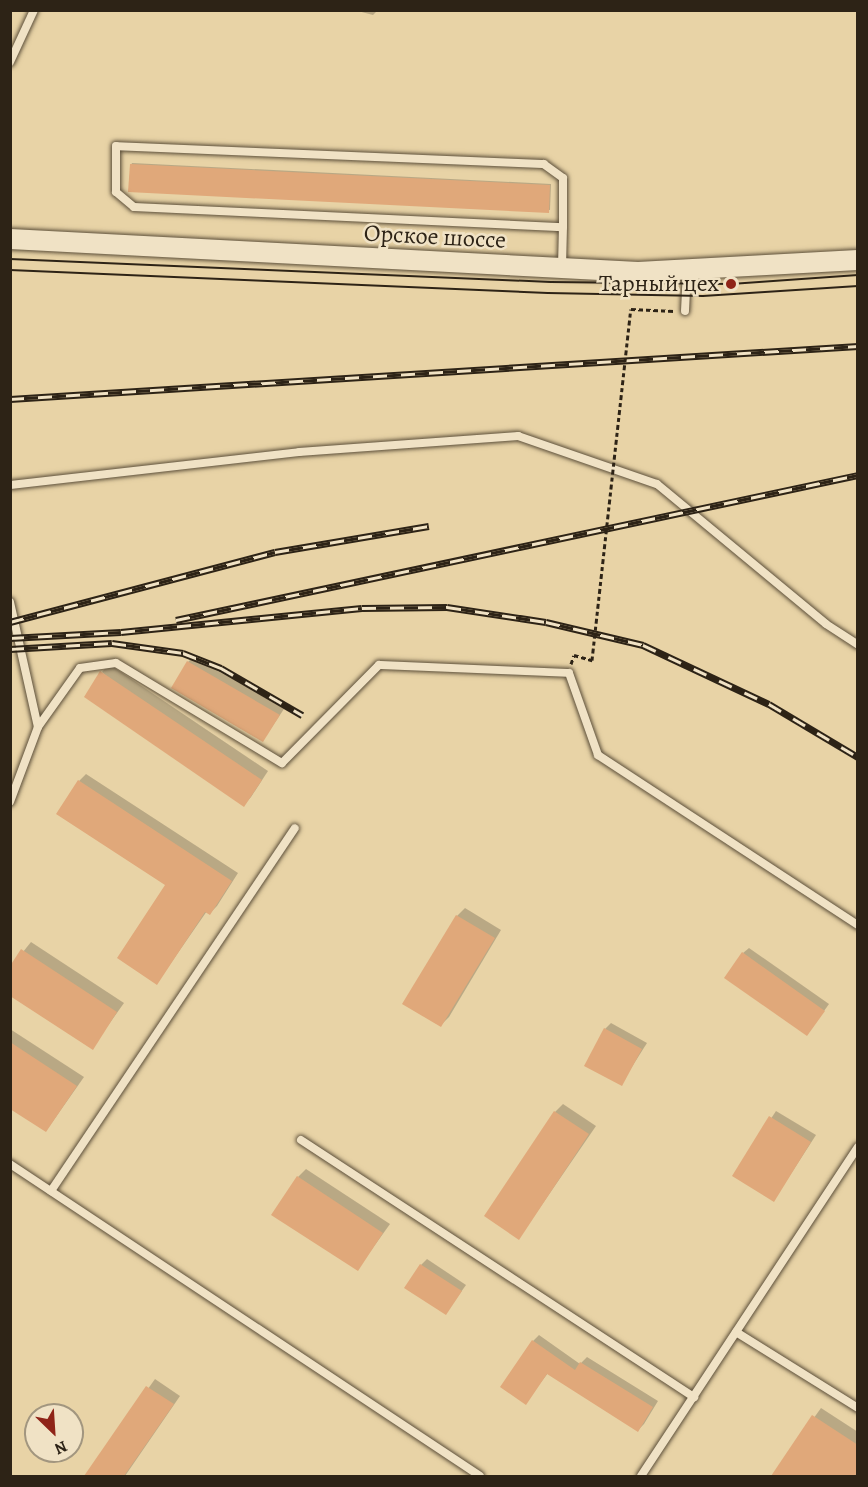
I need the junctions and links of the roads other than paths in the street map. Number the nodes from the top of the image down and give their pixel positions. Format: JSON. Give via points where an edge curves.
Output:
{"nodes":[{"id":1,"x":34,"y":10,"type":"edge"},
{"id":2,"x":10,"y":62,"type":"edge"},
{"id":3,"x":563,"y":227,"type":"junction"},
{"id":4,"x":10,"y":239,"type":"edge"},
{"id":5,"x":858,"y":260,"type":"edge"},
{"id":6,"x":562,"y":268,"type":"junction"},
{"id":7,"x":687,"y":269,"type":"junction"},
{"id":8,"x":685,"y":311,"type":"road end"},
{"id":9,"x":10,"y":485,"type":"edge"},
{"id":10,"x":10,"y":602,"type":"edge"},
{"id":11,"x":858,"y":645,"type":"edge"},
{"id":12,"x":38,"y":727,"type":"junction"},
{"id":13,"x":10,"y":802,"type":"edge"},
{"id":14,"x":295,"y":828,"type":"dead end"},
{"id":15,"x":858,"y":925,"type":"edge"},
{"id":16,"x":301,"y":1140,"type":"dead end"},
{"id":17,"x":858,"y":1147,"type":"edge"},
{"id":18,"x":10,"y":1164,"type":"edge"},
{"id":19,"x":51,"y":1191,"type":"junction"},
{"id":20,"x":736,"y":1332,"type":"junction"},
{"id":21,"x":694,"y":1397,"type":"junction"},
{"id":22,"x":858,"y":1408,"type":"edge"},
{"id":23,"x":480,"y":1476,"type":"edge"},
{"id":24,"x":642,"y":1476,"type":"edge"}],
"edges":[{"from":1,"to":2,"type":"lane"},
{"from":3,"to":3,"type":"lane","via":[[563,178],[544,164],[116,146],[116,192],[134,207]]},
{"from":3,"to":6,"type":"lane"},
{"from":4,"to":6,"type":"street","name":"Орское шоссе"},
{"from":5,"to":7,"type":"street","name":"Орское шоссе"},
{"from":6,"to":7,"type":"street","name":"Орское шоссе","via":[[638,272]]},
{"from":7,"to":8,"type":"lane"},
{"from":9,"to":11,"type":"lane","via":[[299,452],[518,436],[657,484],[826,624]]},
{"from":10,"to":12,"type":"lane"},
{"from":12,"to":13,"type":"lane"},
{"from":12,"to":15,"type":"lane","via":[[80,668],[116,663],[282,763],[379,665],[569,673],[598,755]]},
{"from":14,"to":19,"type":"lane"},
{"from":16,"to":21,"type":"lane"},
{"from":17,"to":20,"type":"lane"},
{"from":18,"to":19,"type":"lane"},
{"from":19,"to":23,"type":"lane"},
{"from":20,"to":21,"type":"lane"},
{"from":20,"to":22,"type":"lane"},
{"from":21,"to":24,"type":"lane"}]}
